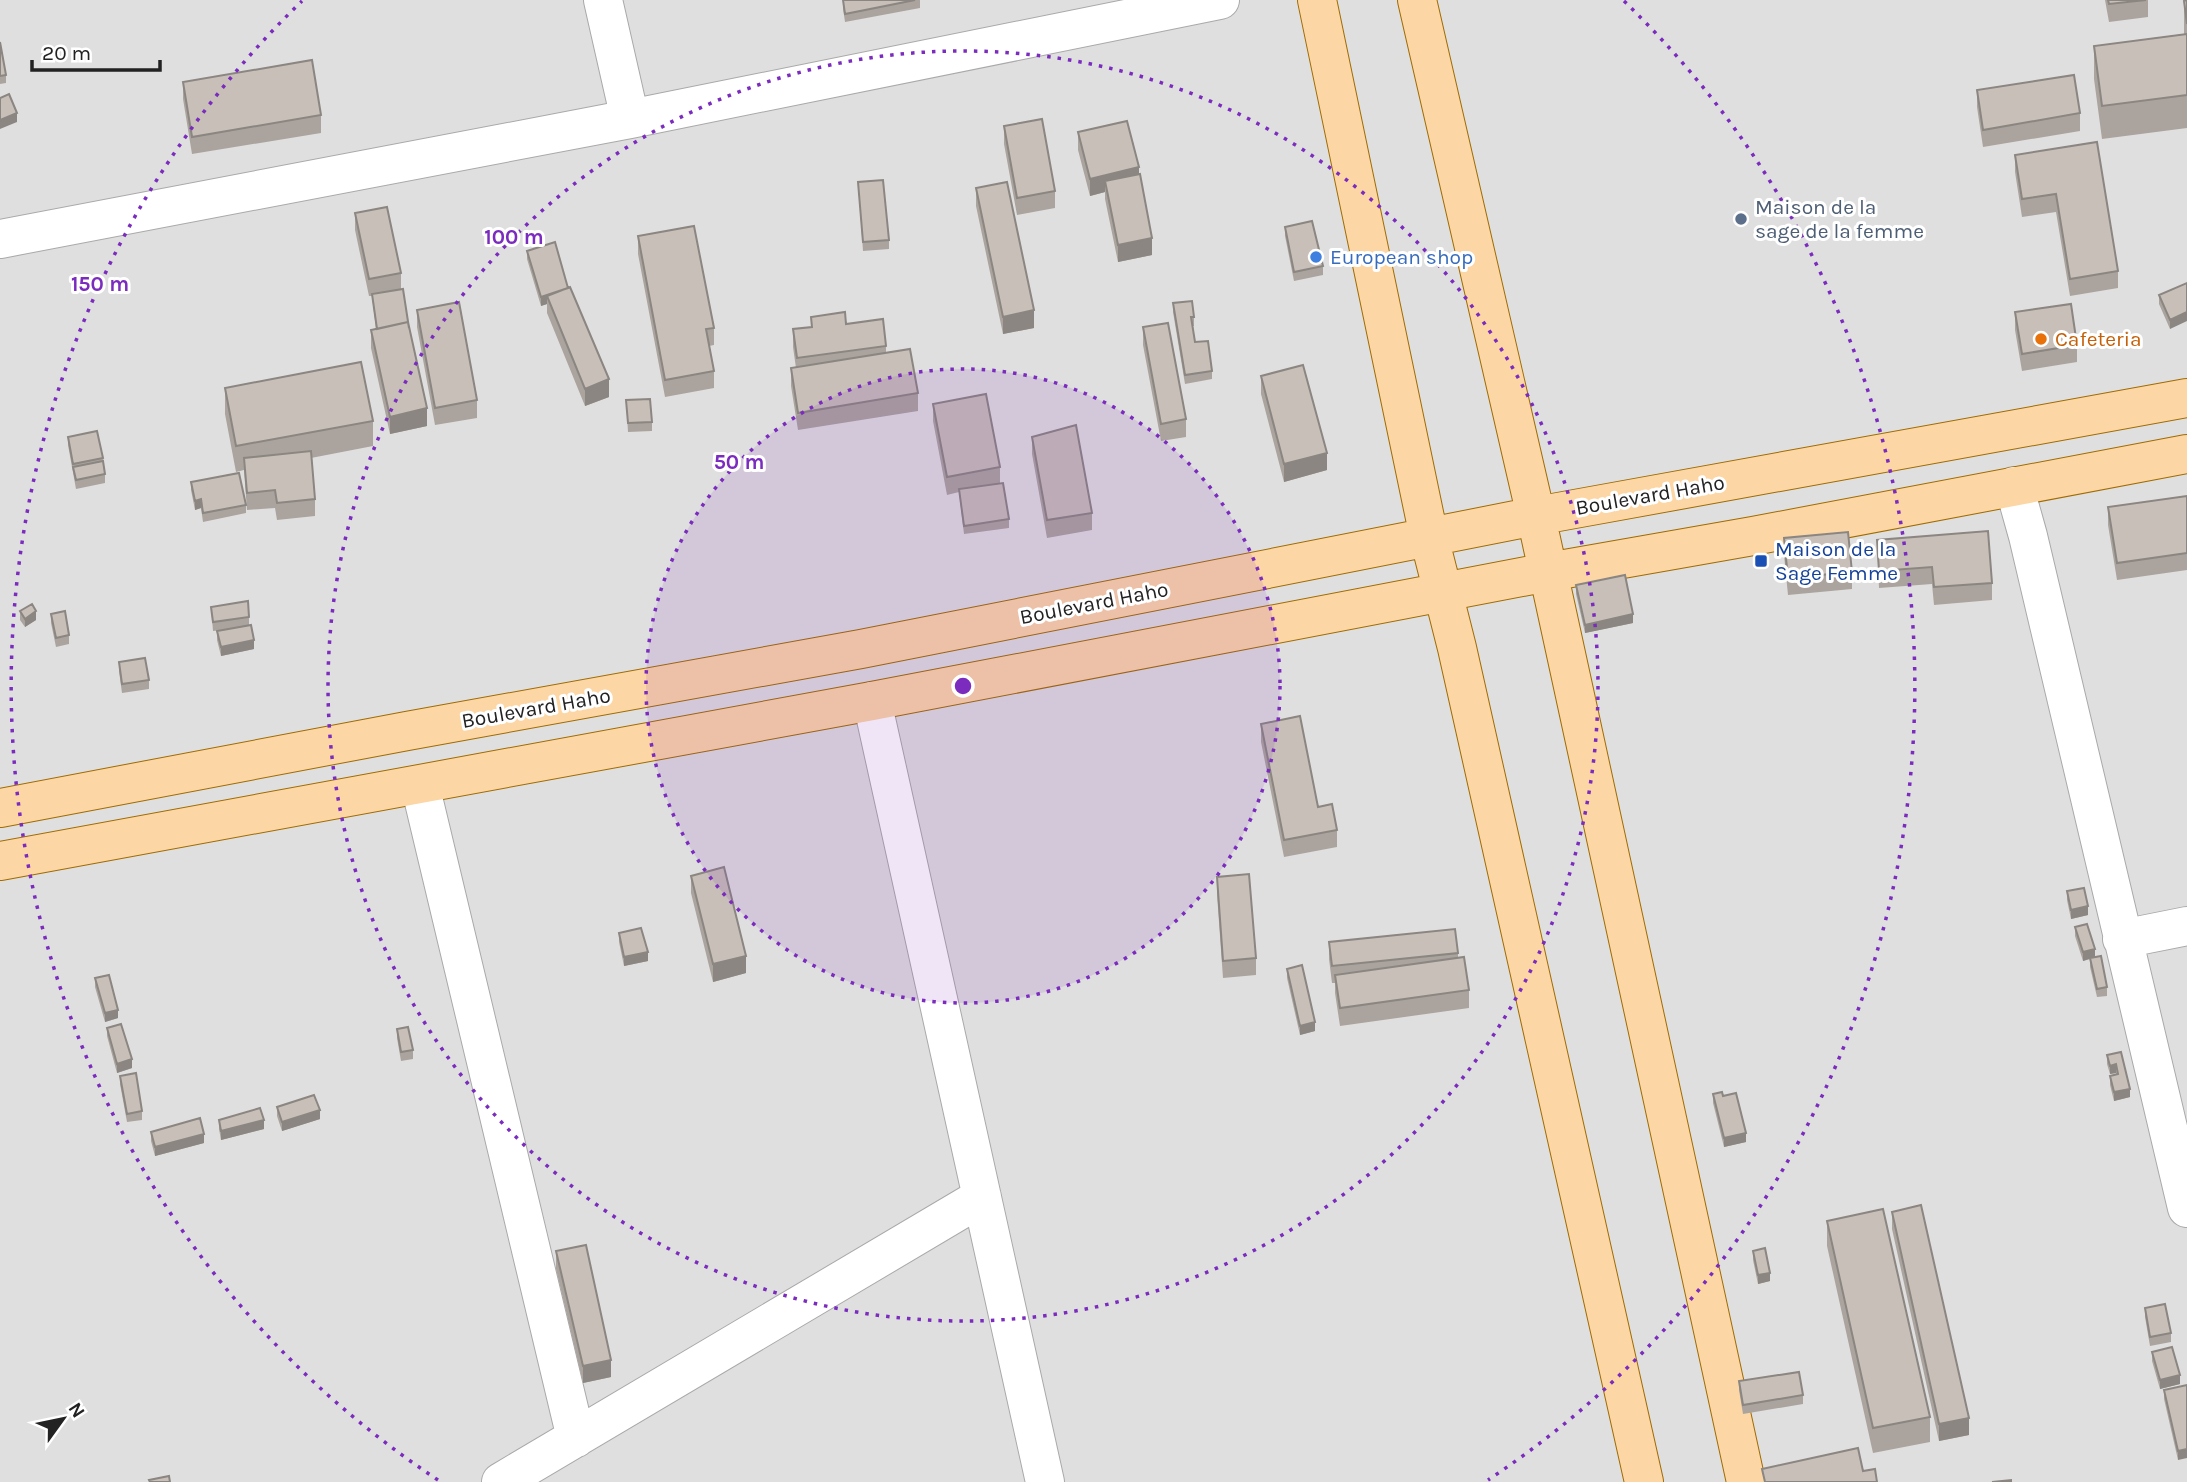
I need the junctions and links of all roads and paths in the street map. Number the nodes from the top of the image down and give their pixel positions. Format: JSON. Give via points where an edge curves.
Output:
{"nodes":[{"id":1,"x":603,"y":0,"type":"edge"},
{"id":2,"x":1220,"y":0,"type":"edge"},
{"id":3,"x":1317,"y":0,"type":"edge"},
{"id":4,"x":1417,"y":0,"type":"edge"},
{"id":5,"x":630,"y":119,"type":"junction"},
{"id":6,"x":0,"y":239,"type":"edge"},
{"id":7,"x":2187,"y":398,"type":"edge"},
{"id":8,"x":2187,"y":454,"type":"edge"},
{"id":9,"x":2014,"y":486,"type":"junction"},
{"id":10,"x":1536,"y":516,"type":"junction"},
{"id":11,"x":1429,"y":537,"type":"junction"},
{"id":12,"x":1548,"y":572,"type":"junction"},
{"id":13,"x":1443,"y":593,"type":"junction"},
{"id":14,"x":872,"y":701,"type":"junction"},
{"id":15,"x":420,"y":785,"type":"junction"},
{"id":16,"x":0,"y":807,"type":"edge"},
{"id":17,"x":0,"y":861,"type":"edge"},
{"id":18,"x":2187,"y":926,"type":"edge"},
{"id":19,"x":2122,"y":939,"type":"junction"},
{"id":20,"x":982,"y":1197,"type":"junction"},
{"id":21,"x":2187,"y":1208,"type":"edge"},
{"id":22,"x":576,"y":1438,"type":"junction"},
{"id":23,"x":501,"y":1482,"type":"edge"},
{"id":24,"x":1045,"y":1482,"type":"edge"},
{"id":25,"x":1644,"y":1482,"type":"edge"},
{"id":26,"x":1746,"y":1482,"type":"edge"}],
"edges":[{"from":1,"to":5,"type":"street"},
{"from":2,"to":5,"type":"street"},
{"from":3,"to":11,"type":"main road"},
{"from":4,"to":10,"type":"main road"},
{"from":5,"to":6,"type":"street"},
{"from":7,"to":10,"type":"main road","name":"Boulevard Haho"},
{"from":8,"to":9,"type":"main road"},
{"from":9,"to":12,"type":"main road"},
{"from":9,"to":19,"type":"street"},
{"from":10,"to":11,"type":"main road","name":"Boulevard Haho"},
{"from":10,"to":12,"type":"main road"},
{"from":11,"to":13,"type":"main road"},
{"from":11,"to":16,"type":"main road","name":"Boulevard Haho","via":[[861,649]]},
{"from":12,"to":13,"type":"main road"},
{"from":12,"to":26,"type":"main road"},
{"from":13,"to":14,"type":"main road"},
{"from":13,"to":25,"type":"main road"},
{"from":14,"to":15,"type":"main road"},
{"from":14,"to":20,"type":"street"},
{"from":15,"to":17,"type":"main road"},
{"from":15,"to":22,"type":"street"},
{"from":18,"to":19,"type":"street"},
{"from":19,"to":21,"type":"street"},
{"from":20,"to":22,"type":"street"},
{"from":20,"to":24,"type":"street"},
{"from":22,"to":23,"type":"street"}]}
